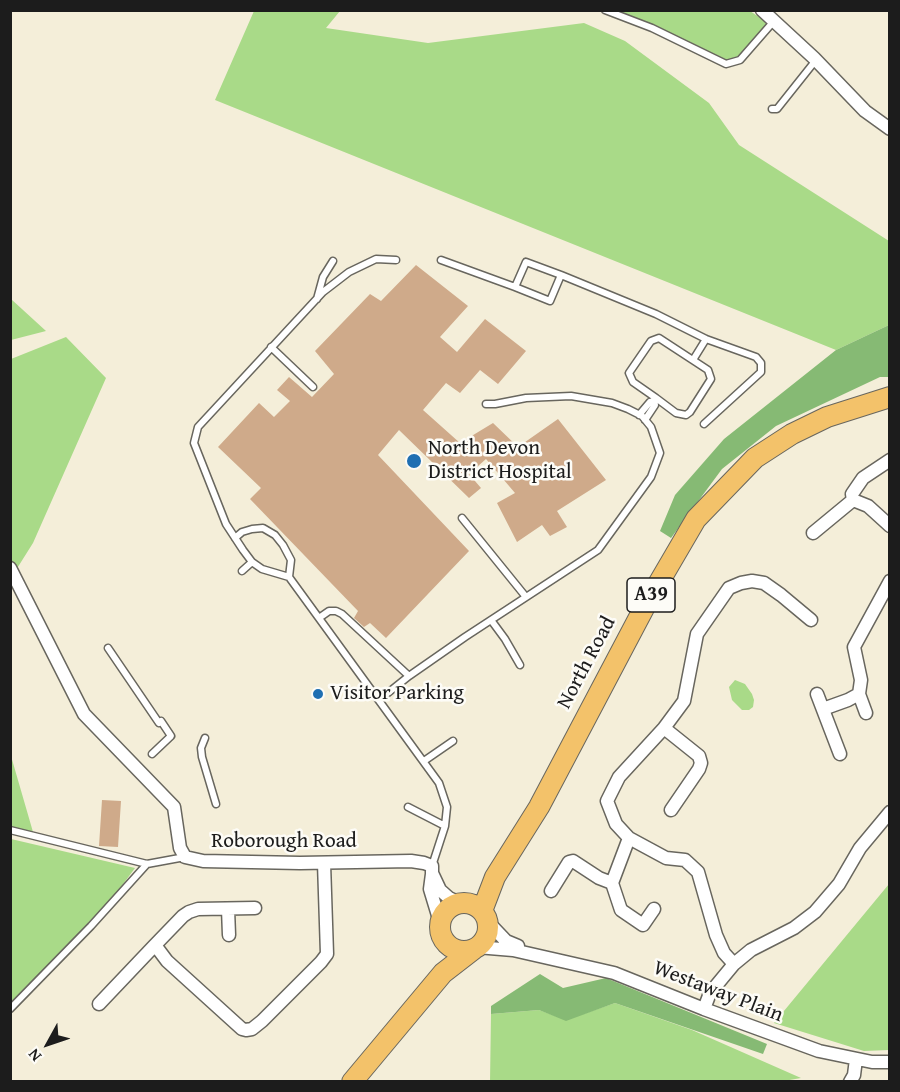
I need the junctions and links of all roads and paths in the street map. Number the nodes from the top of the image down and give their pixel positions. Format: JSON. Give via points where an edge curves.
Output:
{"nodes":[{"id":1,"x":605,"y":10,"type":"edge"},
{"id":2,"x":762,"y":10,"type":"edge"},
{"id":3,"x":774,"y":21,"type":"junction"},
{"id":4,"x":816,"y":60,"type":"junction"},
{"id":5,"x":772,"y":109,"type":"dead end"},
{"id":6,"x":890,"y":129,"type":"edge"},
{"id":7,"x":396,"y":260,"type":"dead end"},
{"id":8,"x":441,"y":260,"type":"dead end"},
{"id":9,"x":333,"y":261,"type":"dead end"},
{"id":10,"x":561,"y":275,"type":"junction"},
{"id":11,"x":515,"y":287,"type":"junction"},
{"id":12,"x":317,"y":299,"type":"junction"},
{"id":13,"x":706,"y":339,"type":"junction"},
{"id":14,"x":272,"y":347,"type":"junction"},
{"id":15,"x":693,"y":360,"type":"junction"},
{"id":16,"x":314,"y":387,"type":"dead end"},
{"id":17,"x":890,"y":397,"type":"edge"},
{"id":18,"x":655,"y":399,"type":"junction"},
{"id":19,"x":486,"y":404,"type":"dead end"},
{"id":20,"x":639,"y":415,"type":"junction"},
{"id":21,"x":645,"y":420,"type":"junction"},
{"id":22,"x":704,"y":424,"type":"dead end"},
{"id":23,"x":890,"y":460,"type":"edge"},
{"id":24,"x":853,"y":500,"type":"junction"},
{"id":25,"x":462,"y":518,"type":"dead end"},
{"id":26,"x":890,"y":526,"type":"edge"},
{"id":27,"x":813,"y":533,"type":"dead end"},
{"id":28,"x":235,"y":538,"type":"junction"},
{"id":29,"x":252,"y":562,"type":"junction"},
{"id":30,"x":10,"y":568,"type":"edge"},
{"id":31,"x":242,"y":571,"type":"dead end"},
{"id":32,"x":289,"y":577,"type":"junction"},
{"id":33,"x":890,"y":581,"type":"edge"},
{"id":34,"x":526,"y":597,"type":"junction"},
{"id":35,"x":319,"y":618,"type":"junction"},
{"id":36,"x":491,"y":620,"type":"junction"},
{"id":37,"x":811,"y":620,"type":"dead end"},
{"id":38,"x":108,"y":648,"type":"dead end"},
{"id":39,"x":520,"y":665,"type":"dead end"},
{"id":40,"x":409,"y":676,"type":"junction"},
{"id":41,"x":817,"y":693,"type":"dead end"},
{"id":42,"x":859,"y":694,"type":"junction"},
{"id":43,"x":379,"y":700,"type":"junction"},
{"id":44,"x":823,"y":709,"type":"junction"},
{"id":45,"x":866,"y":713,"type":"dead end"},
{"id":46,"x":664,"y":728,"type":"junction"},
{"id":47,"x":205,"y":738,"type":"dead end"},
{"id":48,"x":453,"y":741,"type":"dead end"},
{"id":49,"x":152,"y":754,"type":"dead end"},
{"id":50,"x":840,"y":754,"type":"dead end"},
{"id":51,"x":424,"y":760,"type":"junction"},
{"id":52,"x":216,"y":804,"type":"dead end"},
{"id":53,"x":408,"y":807,"type":"dead end"},
{"id":54,"x":671,"y":810,"type":"dead end"},
{"id":55,"x":890,"y":812,"type":"edge"},
{"id":56,"x":445,"y":826,"type":"junction"},
{"id":57,"x":10,"y":830,"type":"edge"},
{"id":58,"x":629,"y":838,"type":"junction"},
{"id":59,"x":184,"y":857,"type":"junction"},
{"id":60,"x":324,"y":863,"type":"junction"},
{"id":61,"x":147,"y":864,"type":"junction"},
{"id":62,"x":432,"y":870,"type":"junction"},
{"id":63,"x":612,"y":883,"type":"junction"},
{"id":64,"x":551,"y":891,"type":"dead end"},
{"id":65,"x":255,"y":908,"type":"dead end"},
{"id":66,"x":228,"y":909,"type":"junction"},
{"id":67,"x":654,"y":909,"type":"dead end"},
{"id":68,"x":474,"y":910,"type":"junction"},
{"id":69,"x":441,"y":930,"type":"junction"},
{"id":70,"x":229,"y":935,"type":"dead end"},
{"id":71,"x":155,"y":945,"type":"junction"},
{"id":72,"x":476,"y":948,"type":"junction"},
{"id":73,"x":533,"y":953,"type":"junction"},
{"id":74,"x":734,"y":964,"type":"junction"},
{"id":75,"x":416,"y":1003,"type":"junction"},
{"id":76,"x":99,"y":1004,"type":"dead end"},
{"id":77,"x":10,"y":1009,"type":"edge"},
{"id":78,"x":704,"y":1009,"type":"junction"},
{"id":79,"x":856,"y":1059,"type":"junction"},
{"id":80,"x":890,"y":1062,"type":"edge"},
{"id":81,"x":352,"y":1082,"type":"edge"},
{"id":82,"x":850,"y":1082,"type":"edge"}],
"edges":[{"from":1,"to":3,"type":"lane","via":[[726,64],[740,60]]},
{"from":2,"to":3,"type":"street"},
{"from":3,"to":4,"type":"street"},
{"from":4,"to":5,"type":"lane","via":[[777,109]]},
{"from":4,"to":6,"type":"street","via":[[866,111]]},
{"from":7,"to":12,"type":"lane","via":[[376,259],[349,272]]},
{"from":8,"to":11,"type":"lane"},
{"from":9,"to":12,"type":"lane","via":[[323,277]]},
{"from":10,"to":11,"type":"lane","via":[[526,262]]},
{"from":10,"to":11,"type":"lane","via":[[550,301]]},
{"from":10,"to":13,"type":"lane"},
{"from":12,"to":14,"type":"lane"},
{"from":13,"to":15,"type":"lane"},
{"from":13,"to":22,"type":"lane","via":[[756,357],[762,368]]},
{"from":14,"to":16,"type":"lane"},
{"from":14,"to":28,"type":"lane","via":[[198,427],[194,443]]},
{"from":15,"to":18,"type":"lane","via":[[708,370],[711,379],[690,412],[681,415]]},
{"from":15,"to":18,"type":"lane","via":[[663,340],[651,341],[629,374]]},
{"from":17,"to":68,"type":"main road","name":"North Road","number":"A39","via":[[826,417],[792,434],[755,458],[696,519],[644,608],[539,807]]},
{"from":18,"to":20,"type":"lane"},
{"from":18,"to":21,"type":"lane"},
{"from":19,"to":20,"type":"lane","via":[[573,396],[612,403]]},
{"from":20,"to":21,"type":"lane"},
{"from":21,"to":34,"type":"lane","via":[[660,453],[651,477],[598,550]]},
{"from":23,"to":24,"type":"street","via":[[864,478],[852,494]]},
{"from":24,"to":26,"type":"street","via":[[868,506]]},
{"from":24,"to":27,"type":"street"},
{"from":25,"to":34,"type":"lane"},
{"from":28,"to":29,"type":"lane"},
{"from":28,"to":32,"type":"lane","via":[[242,531],[263,528],[275,535],[291,560]]},
{"from":29,"to":31,"type":"lane"},
{"from":29,"to":32,"type":"lane"},
{"from":30,"to":59,"type":"street","name":"Roborough Road","via":[[84,714],[174,807]]},
{"from":32,"to":35,"type":"lane"},
{"from":33,"to":42,"type":"street","via":[[854,647],[861,680]]},
{"from":34,"to":36,"type":"lane"},
{"from":35,"to":40,"type":"lane","via":[[329,611],[342,614]]},
{"from":35,"to":43,"type":"lane"},
{"from":36,"to":39,"type":"lane"},
{"from":36,"to":40,"type":"lane"},
{"from":37,"to":46,"type":"street","via":[[764,583],[752,581],[729,588],[697,634],[684,701]]},
{"from":38,"to":49,"type":"lane","via":[[171,735]]},
{"from":40,"to":43,"type":"lane"},
{"from":41,"to":44,"type":"street"},
{"from":42,"to":44,"type":"street"},
{"from":42,"to":45,"type":"street"},
{"from":43,"to":51,"type":"lane"},
{"from":44,"to":50,"type":"street"},
{"from":46,"to":54,"type":"street","via":[[699,756],[701,763]]},
{"from":46,"to":58,"type":"street","via":[[619,777],[607,801],[616,824]]},
{"from":47,"to":52,"type":"lane","via":[[202,758]]},
{"from":48,"to":51,"type":"lane"},
{"from":51,"to":56,"type":"lane","via":[[445,796]]},
{"from":53,"to":56,"type":"lane"},
{"from":55,"to":74,"type":"street","via":[[814,912]]},
{"from":56,"to":62,"type":"lane"},
{"from":57,"to":61,"type":"lane"},
{"from":58,"to":63,"type":"street"},
{"from":58,"to":74,"type":"street","via":[[666,858],[685,860],[698,872],[716,935]]},
{"from":59,"to":60,"type":"street","name":"Roborough Road","via":[[203,861]]},
{"from":59,"to":61,"type":"lane"},
{"from":60,"to":62,"type":"street","name":"Roborough Road","via":[[411,861],[424,863]]},
{"from":60,"to":71,"type":"street","via":[[327,954],[252,1029],[242,1029],[167,961]]},
{"from":61,"to":77,"type":"lane"},
{"from":62,"to":68,"type":"street","via":[[440,890]]},
{"from":62,"to":69,"type":"street","via":[[430,889]]},
{"from":63,"to":64,"type":"street","via":[[573,861]]},
{"from":63,"to":67,"type":"street","via":[[621,909],[643,925]]},
{"from":65,"to":66,"type":"street"},
{"from":66,"to":70,"type":"street"},
{"from":66,"to":71,"type":"street","via":[[189,912]]},
{"from":68,"to":69,"type":"main road","via":[[447,910]]},
{"from":68,"to":72,"type":"main road","via":[[486,936]]},
{"from":68,"to":73,"type":"street","name":"Westaway Plain","via":[[506,941]]},
{"from":69,"to":72,"type":"main road","via":[[456,950]]},
{"from":69,"to":75,"type":"main road","via":[[438,959]]},
{"from":71,"to":76,"type":"street"},
{"from":72,"to":73,"type":"street","name":"Westaway Plain"},
{"from":72,"to":75,"type":"main road","via":[[443,973]]},
{"from":73,"to":78,"type":"street","name":"Westaway Plain","via":[[615,973]]},
{"from":74,"to":78,"type":"street","via":[[710,993]]},
{"from":75,"to":81,"type":"main road"},
{"from":78,"to":79,"type":"street","name":"Westaway Plain","via":[[819,1051]]},
{"from":79,"to":80,"type":"street","name":"Westaway Plain"},
{"from":79,"to":82,"type":"street"}]}
